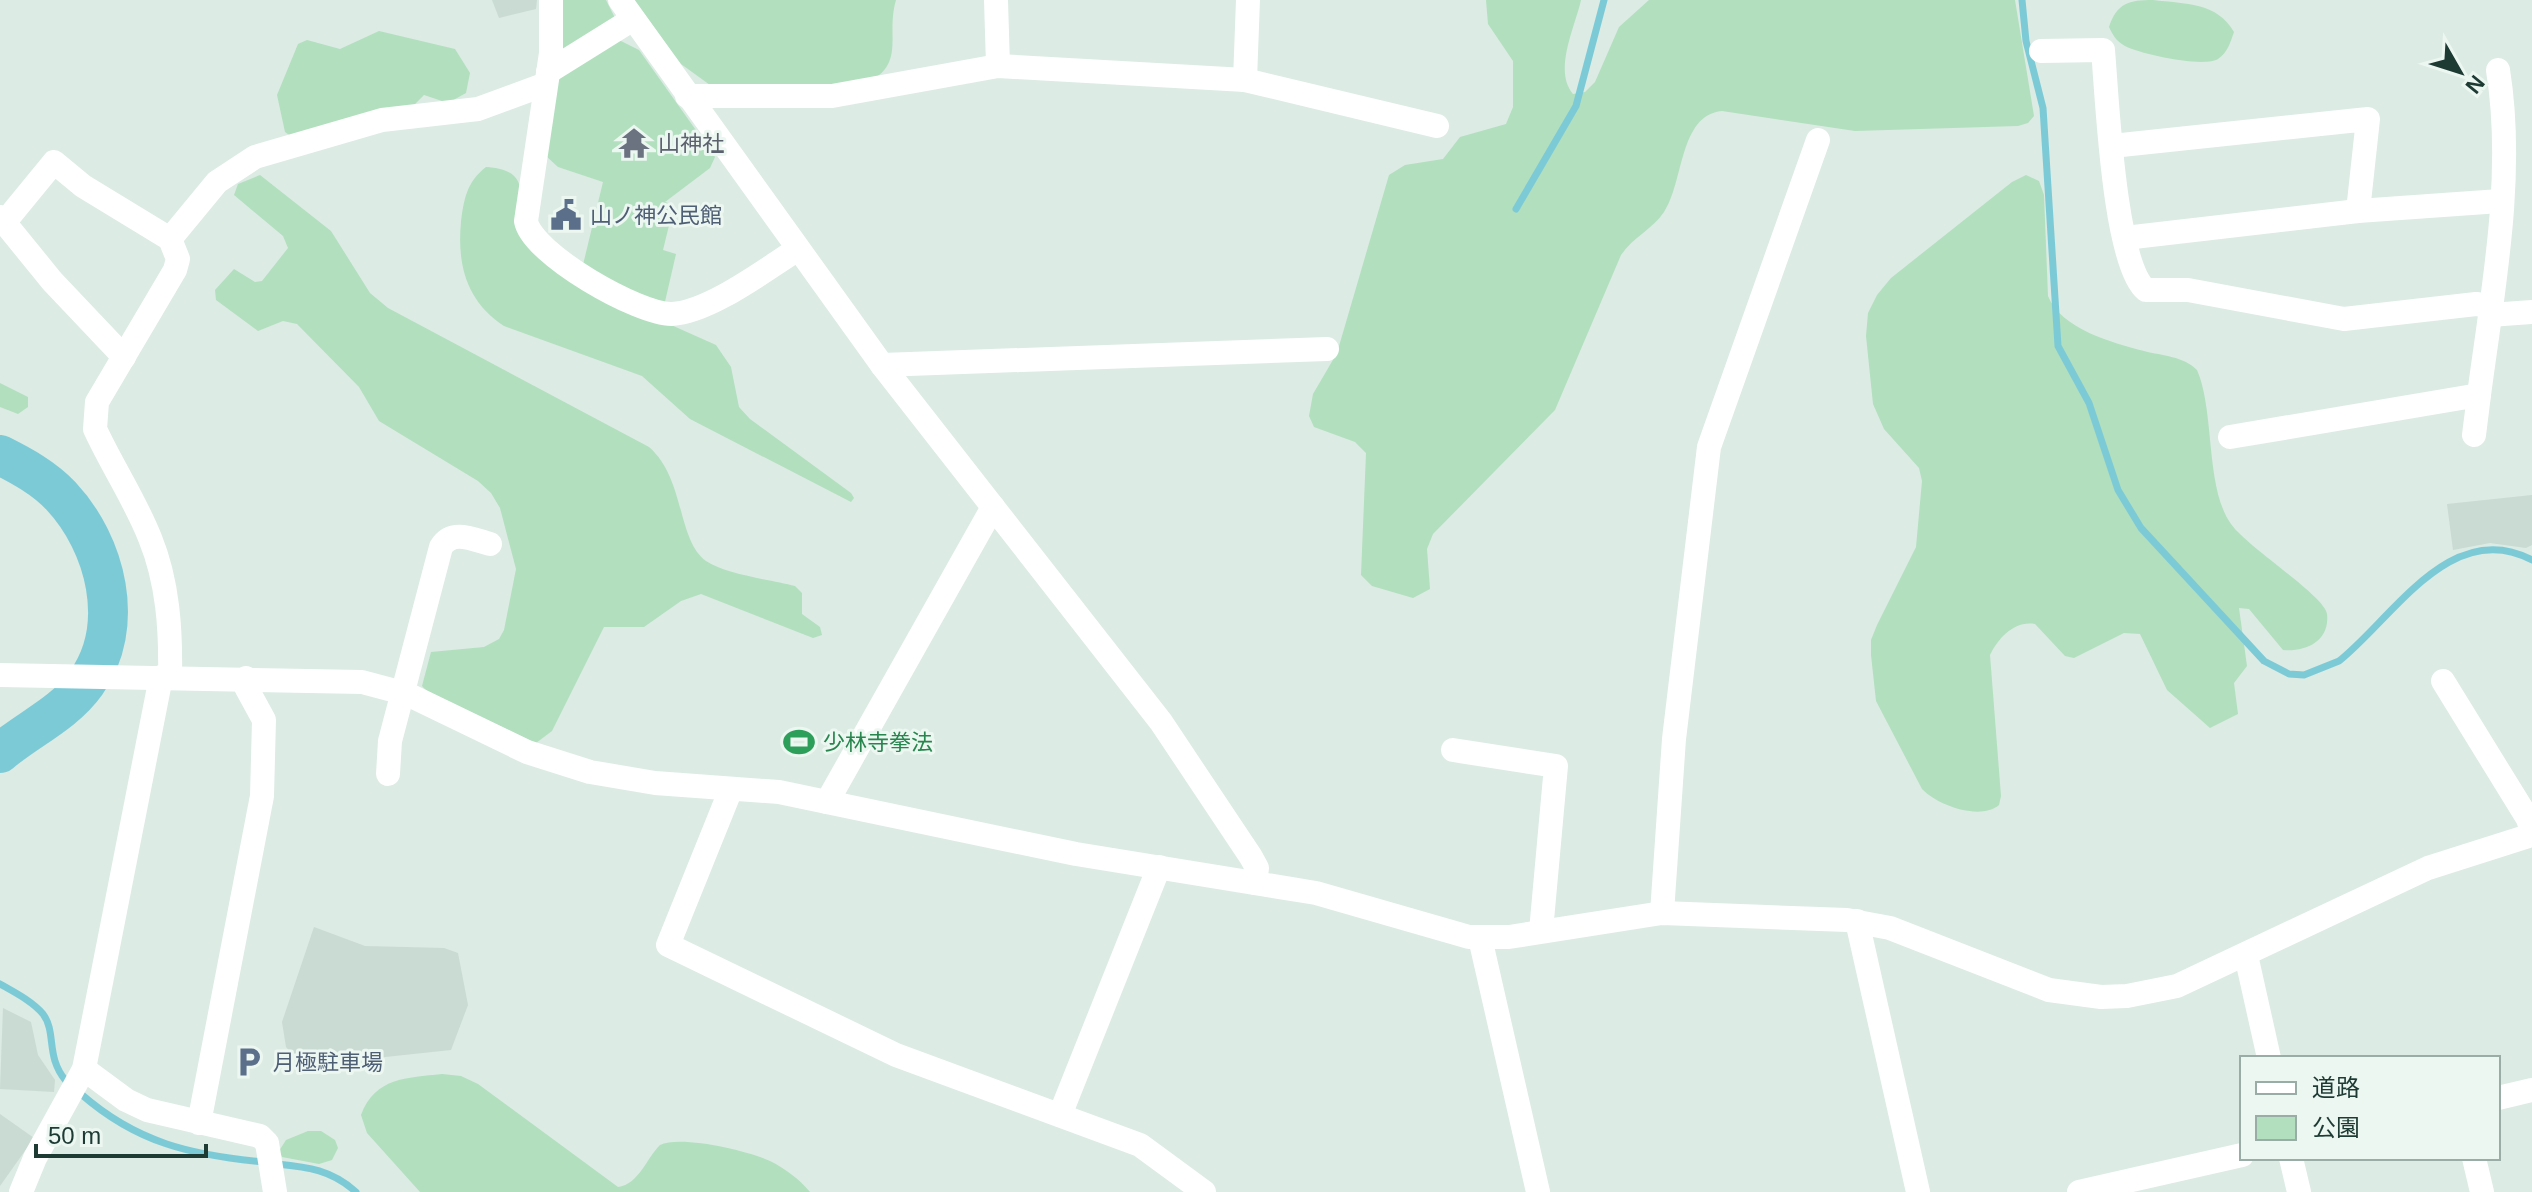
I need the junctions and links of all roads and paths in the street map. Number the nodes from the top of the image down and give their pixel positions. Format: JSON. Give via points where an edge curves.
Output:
{"nodes":[{"id":1,"x":551,"y":0,"type":"edge"},
{"id":2,"x":996,"y":0,"type":"edge"},
{"id":3,"x":1248,"y":0,"type":"edge"},
{"id":4,"x":626,"y":10,"type":"edge"},
{"id":5,"x":2041,"y":51,"type":"dead end"},
{"id":6,"x":998,"y":66,"type":"junction"},
{"id":7,"x":2498,"y":70,"type":"dead end"},
{"id":8,"x":547,"y":78,"type":"junction"},
{"id":9,"x":1245,"y":80,"type":"junction"},
{"id":10,"x":687,"y":96,"type":"junction"},
{"id":11,"x":1437,"y":126,"type":"dead end"},
{"id":12,"x":1818,"y":140,"type":"dead end"},
{"id":13,"x":2112,"y":146,"type":"junction"},
{"id":14,"x":2500,"y":201,"type":"junction"},
{"id":15,"x":2358,"y":211,"type":"junction"},
{"id":16,"x":2,"y":220,"type":"edge"},
{"id":17,"x":2125,"y":238,"type":"junction"},
{"id":18,"x":170,"y":239,"type":"junction"},
{"id":19,"x":798,"y":249,"type":"junction"},
{"id":20,"x":2490,"y":310,"type":"junction"},
{"id":21,"x":2532,"y":312,"type":"edge"},
{"id":22,"x":1327,"y":349,"type":"dead end"},
{"id":23,"x":124,"y":357,"type":"junction"},
{"id":24,"x":882,"y":365,"type":"junction"},
{"id":25,"x":2479,"y":395,"type":"junction"},
{"id":26,"x":2474,"y":435,"type":"dead end"},
{"id":27,"x":2230,"y":437,"type":"dead end"},
{"id":28,"x":993,"y":507,"type":"junction"},
{"id":29,"x":490,"y":544,"type":"dead end"},
{"id":30,"x":0,"y":675,"type":"edge"},
{"id":31,"x":166,"y":677,"type":"junction"},
{"id":32,"x":246,"y":678,"type":"junction"},
{"id":33,"x":2443,"y":681,"type":"dead end"},
{"id":34,"x":402,"y":692,"type":"junction"},
{"id":35,"x":1453,"y":750,"type":"dead end"},
{"id":36,"x":388,"y":774,"type":"dead end"},
{"id":37,"x":731,"y":789,"type":"junction"},
{"id":38,"x":827,"y":802,"type":"junction"},
{"id":39,"x":2532,"y":834,"type":"edge"},
{"id":40,"x":1159,"y":867,"type":"junction"},
{"id":41,"x":1255,"y":883,"type":"junction"},
{"id":42,"x":1662,"y":913,"type":"junction"},
{"id":43,"x":1857,"y":921,"type":"junction"},
{"id":44,"x":1541,"y":931,"type":"junction"},
{"id":45,"x":1480,"y":938,"type":"junction"},
{"id":46,"x":2246,"y":955,"type":"junction"},
{"id":47,"x":2269,"y":1056,"type":"edge"},
{"id":48,"x":84,"y":1069,"type":"junction"},
{"id":49,"x":2532,"y":1090,"type":"edge"},
{"id":50,"x":2500,"y":1098,"type":"edge"},
{"id":51,"x":1060,"y":1115,"type":"junction"},
{"id":52,"x":199,"y":1123,"type":"junction"},
{"id":53,"x":2240,"y":1155,"type":"edge"},
{"id":54,"x":2291,"y":1160,"type":"edge"},
{"id":55,"x":2474,"y":1160,"type":"edge"},
{"id":56,"x":21,"y":1192,"type":"edge"},
{"id":57,"x":275,"y":1192,"type":"edge"},
{"id":58,"x":1204,"y":1192,"type":"edge"},
{"id":59,"x":1538,"y":1192,"type":"edge"},
{"id":60,"x":1918,"y":1192,"type":"edge"},
{"id":61,"x":2079,"y":1192,"type":"edge"},
{"id":62,"x":2299,"y":1192,"type":"edge"},
{"id":63,"x":2482,"y":1192,"type":"edge"}],
"edges":[{"from":1,"to":8,"type":"street"},
{"from":2,"to":6,"type":"street"},
{"from":3,"to":9,"type":"street"},
{"from":4,"to":8,"type":"street"},
{"from":4,"to":10,"type":"street"},
{"from":5,"to":13,"type":"street","via":[[2103,50]]},
{"from":6,"to":9,"type":"street"},
{"from":6,"to":10,"type":"street","via":[[832,96]]},
{"from":7,"to":14,"type":"street","via":[[2506,119]]},
{"from":8,"to":18,"type":"street","via":[[478,109],[382,120],[255,157],[217,182]]},
{"from":8,"to":19,"type":"street","via":[[527,230],[581,276],[671,314],[714,299]]},
{"from":9,"to":11,"type":"street"},
{"from":10,"to":19,"type":"street"},
{"from":12,"to":42,"type":"street","via":[[1709,447],[1674,739]]},
{"from":13,"to":15,"type":"street","via":[[2368,119]]},
{"from":13,"to":17,"type":"street"},
{"from":14,"to":15,"type":"street"},
{"from":14,"to":20,"type":"street"},
{"from":15,"to":17,"type":"street"},
{"from":16,"to":18,"type":"street","via":[[54,162]]},
{"from":16,"to":23,"type":"street"},
{"from":17,"to":20,"type":"street","via":[[2135,278],[2154,292],[2188,290],[2344,319],[2476,304]]},
{"from":18,"to":23,"type":"street","via":[[178,259],[175,270]]},
{"from":19,"to":24,"type":"street"},
{"from":20,"to":21,"type":"street"},
{"from":20,"to":25,"type":"street"},
{"from":22,"to":24,"type":"street"},
{"from":23,"to":31,"type":"street","via":[[97,402],[95,429],[158,561],[168,608]]},
{"from":24,"to":28,"type":"street"},
{"from":25,"to":26,"type":"street"},
{"from":25,"to":27,"type":"street"},
{"from":28,"to":38,"type":"street"},
{"from":28,"to":41,"type":"street","via":[[1188,759],[1257,868]]},
{"from":29,"to":34,"type":"street","via":[[452,536],[441,547]]},
{"from":30,"to":31,"type":"street"},
{"from":31,"to":32,"type":"street"},
{"from":31,"to":48,"type":"street"},
{"from":32,"to":34,"type":"street","via":[[339,679]]},
{"from":32,"to":52,"type":"street","via":[[264,720],[262,796]]},
{"from":33,"to":39,"type":"street","via":[[2528,819]]},
{"from":34,"to":36,"type":"street"},
{"from":34,"to":37,"type":"street","via":[[558,762],[622,778]]},
{"from":35,"to":44,"type":"street","via":[[1556,766]]},
{"from":37,"to":38,"type":"street"},
{"from":37,"to":51,"type":"street","via":[[668,945],[896,1055]]},
{"from":38,"to":40,"type":"street"},
{"from":39,"to":46,"type":"street","via":[[2452,858]]},
{"from":40,"to":41,"type":"street"},
{"from":40,"to":51,"type":"street"},
{"from":41,"to":45,"type":"street","via":[[1342,899]]},
{"from":42,"to":43,"type":"street"},
{"from":42,"to":44,"type":"street"},
{"from":43,"to":46,"type":"street","via":[[1890,928],[2024,983],[2075,995],[2153,992]]},
{"from":43,"to":60,"type":"street"},
{"from":44,"to":45,"type":"street"},
{"from":45,"to":59,"type":"street"},
{"from":46,"to":47,"type":"street"},
{"from":48,"to":52,"type":"street","via":[[147,1110]]},
{"from":48,"to":56,"type":"street"},
{"from":49,"to":50,"type":"street"},
{"from":51,"to":58,"type":"street","via":[[1140,1145]]},
{"from":52,"to":57,"type":"street","via":[[264,1139]]},
{"from":53,"to":61,"type":"street"},
{"from":54,"to":62,"type":"street"},
{"from":55,"to":63,"type":"street"}]}
